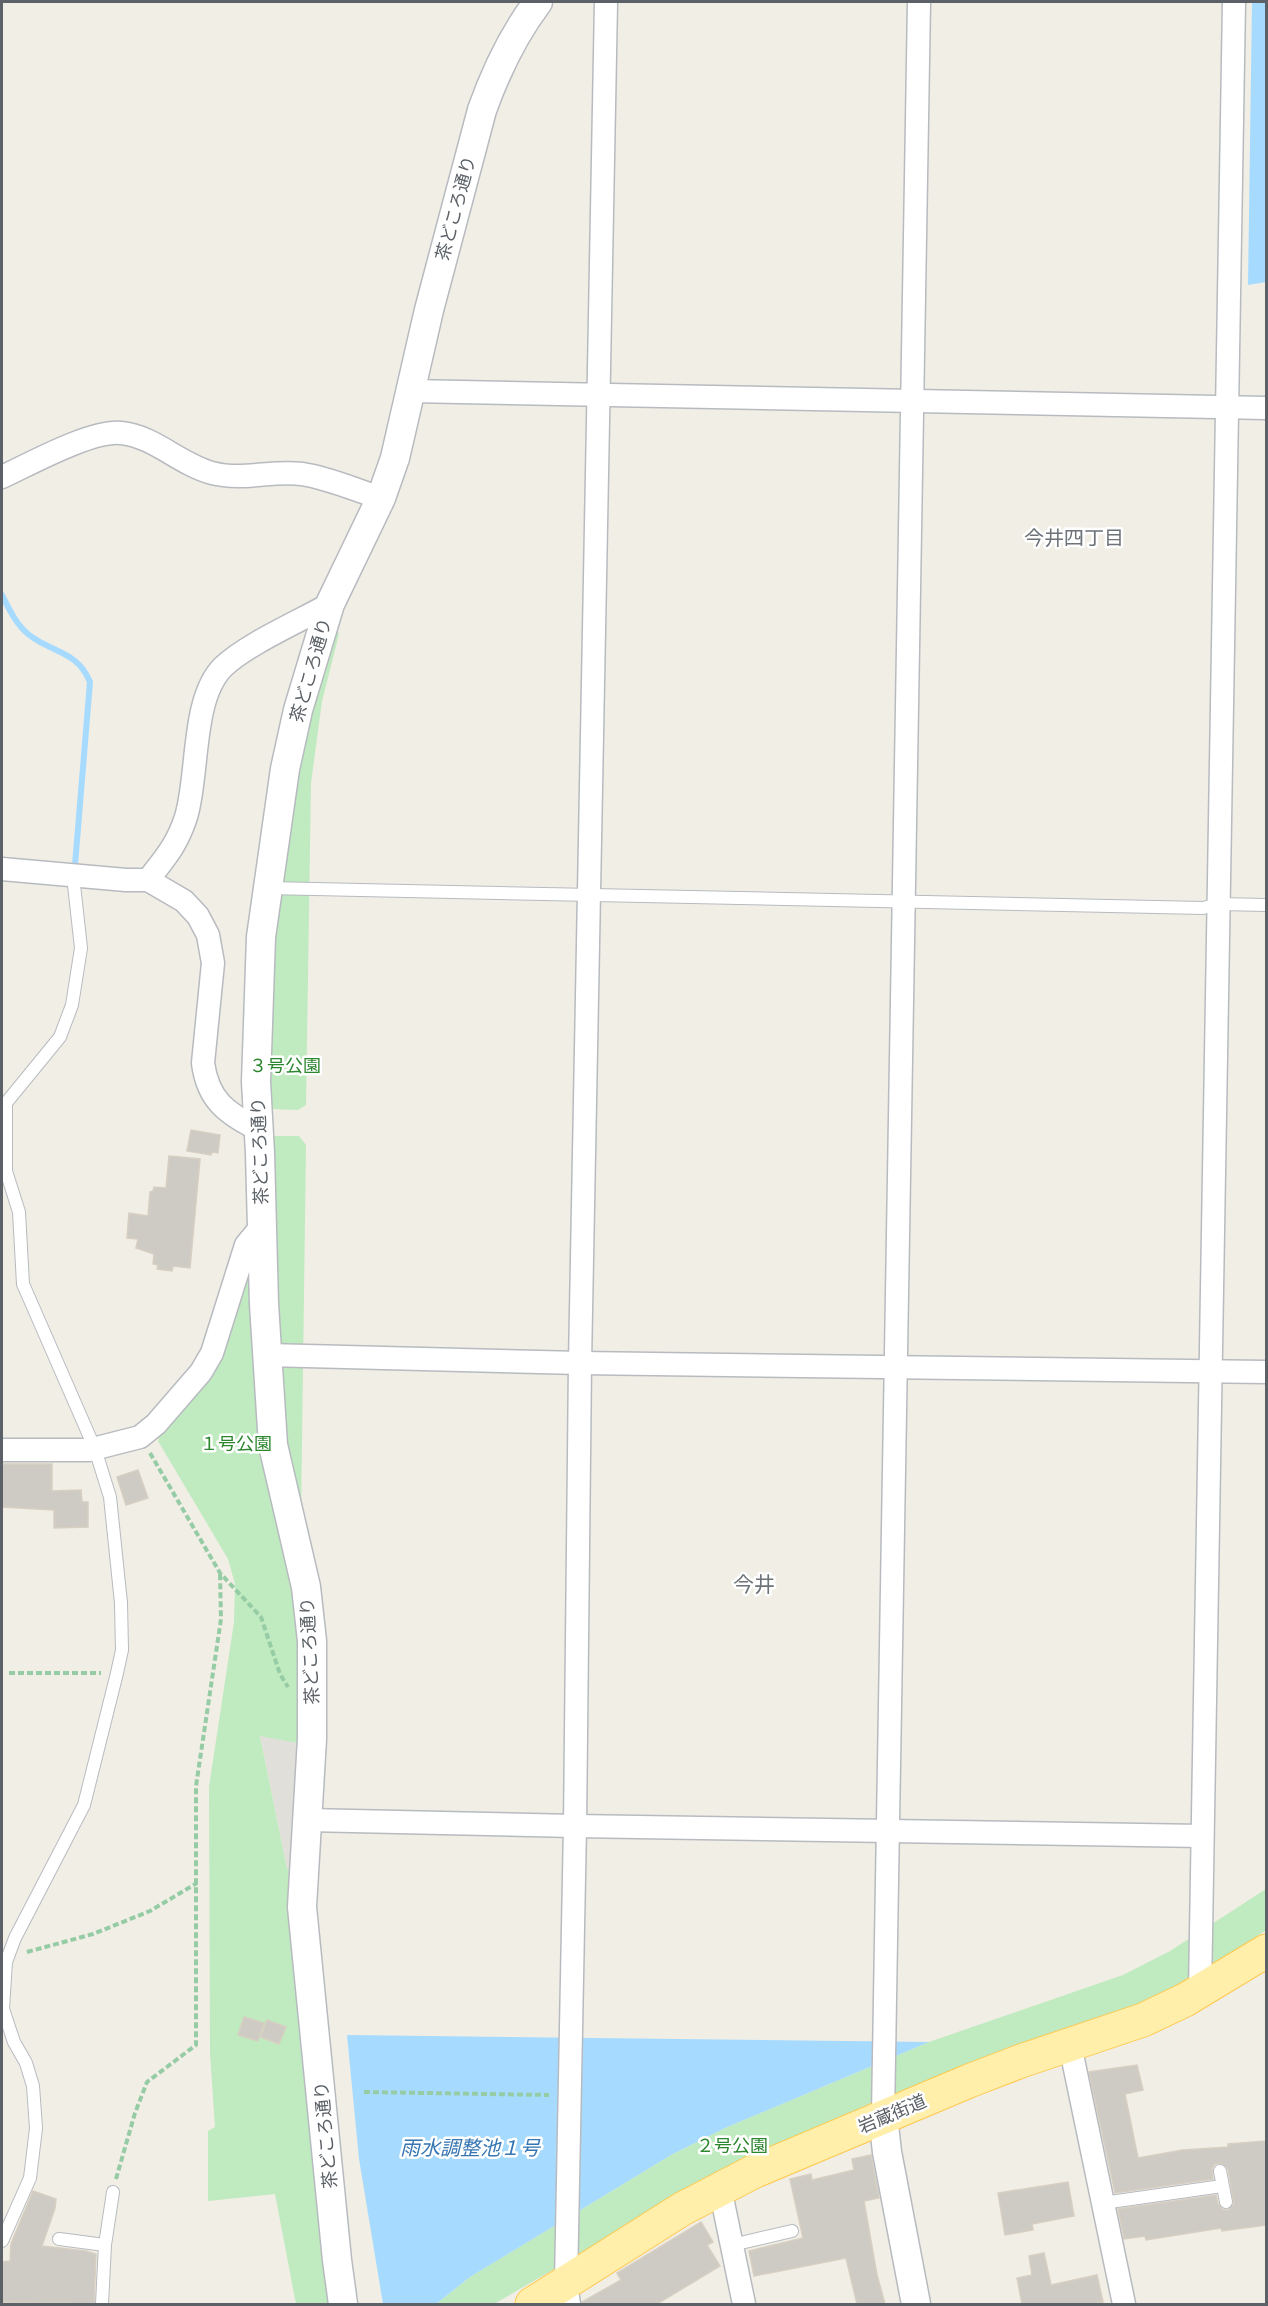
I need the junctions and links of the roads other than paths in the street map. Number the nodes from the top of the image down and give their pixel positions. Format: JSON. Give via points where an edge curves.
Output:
{"nodes":[{"id":1,"x":538,"y":2,"type":"edge"},
{"id":2,"x":606,"y":2,"type":"edge"},
{"id":3,"x":919,"y":2,"type":"edge"},
{"id":4,"x":1234,"y":2,"type":"edge"},
{"id":5,"x":411,"y":391,"type":"junction"},
{"id":6,"x":598,"y":396,"type":"junction"},
{"id":7,"x":911,"y":402,"type":"junction"},
{"id":8,"x":1227,"y":407,"type":"junction"},
{"id":9,"x":1266,"y":408,"type":"edge"},
{"id":10,"x":2,"y":477,"type":"edge"},
{"id":11,"x":381,"y":498,"type":"junction"},
{"id":12,"x":330,"y":604,"type":"junction"},
{"id":13,"x":2,"y":869,"type":"edge"},
{"id":14,"x":73,"y":876,"type":"junction"},
{"id":15,"x":148,"y":880,"type":"junction"},
{"id":16,"x":266,"y":888,"type":"junction"},
{"id":17,"x":589,"y":897,"type":"junction"},
{"id":18,"x":904,"y":901,"type":"junction"},
{"id":19,"x":1218,"y":904,"type":"junction"},
{"id":20,"x":1266,"y":905,"type":"edge"},
{"id":21,"x":259,"y":1130,"type":"junction"},
{"id":22,"x":261,"y":1227,"type":"junction"},
{"id":23,"x":267,"y":1355,"type":"junction"},
{"id":24,"x":580,"y":1363,"type":"junction"},
{"id":25,"x":896,"y":1366,"type":"junction"},
{"id":26,"x":1211,"y":1371,"type":"junction"},
{"id":27,"x":1266,"y":1372,"type":"edge"},
{"id":28,"x":95,"y":1449,"type":"junction"},
{"id":29,"x":2,"y":1450,"type":"edge"},
{"id":30,"x":307,"y":1820,"type":"junction"},
{"id":31,"x":575,"y":1826,"type":"junction"},
{"id":32,"x":889,"y":1832,"type":"junction"},
{"id":33,"x":1202,"y":1836,"type":"junction"},
{"id":34,"x":1266,"y":1951,"type":"edge"},
{"id":35,"x":1200,"y":1992,"type":"junction"},
{"id":36,"x":1070,"y":2044,"type":"junction"},
{"id":37,"x":883,"y":2116,"type":"junction"},
{"id":38,"x":1220,"y":2171,"type":"dead end"},
{"id":39,"x":1222,"y":2186,"type":"junction"},
{"id":40,"x":720,"y":2188,"type":"junction"},
{"id":41,"x":113,"y":2192,"type":"road end"},
{"id":42,"x":1226,"y":2202,"type":"dead end"},
{"id":43,"x":1103,"y":2203,"type":"junction"},
{"id":44,"x":792,"y":2231,"type":"dead end"},
{"id":45,"x":58,"y":2239,"type":"dead end"},
{"id":46,"x":2,"y":2241,"type":"edge"},
{"id":47,"x":105,"y":2245,"type":"junction"},
{"id":48,"x":732,"y":2245,"type":"junction"},
{"id":49,"x":567,"y":2294,"type":"edge"},
{"id":50,"x":102,"y":2304,"type":"edge"},
{"id":51,"x":343,"y":2304,"type":"edge"},
{"id":52,"x":532,"y":2304,"type":"edge"},
{"id":53,"x":744,"y":2304,"type":"edge"},
{"id":54,"x":916,"y":2304,"type":"edge"},
{"id":55,"x":1124,"y":2304,"type":"edge"}],
"edges":[{"from":1,"to":5,"type":"street","name":"茶どころ通り","via":[[511,41],[482,110]]},
{"from":2,"to":6,"type":"street"},
{"from":3,"to":7,"type":"street"},
{"from":4,"to":8,"type":"street"},
{"from":5,"to":6,"type":"street"},
{"from":5,"to":11,"type":"street","name":"茶どころ通り","via":[[396,458]]},
{"from":6,"to":7,"type":"street"},
{"from":6,"to":17,"type":"street"},
{"from":7,"to":8,"type":"street"},
{"from":7,"to":18,"type":"street"},
{"from":8,"to":9,"type":"street"},
{"from":8,"to":19,"type":"street"},
{"from":10,"to":11,"type":"street","via":[[72,445],[120,432],[146,439],[211,473],[236,477],[300,474]]},
{"from":11,"to":12,"type":"street","name":"茶どころ通り"},
{"from":12,"to":15,"type":"street","via":[[239,654],[214,679],[202,713],[186,815],[176,844]]},
{"from":12,"to":16,"type":"street","name":"茶どころ通り","via":[[291,737]]},
{"from":13,"to":14,"type":"street"},
{"from":14,"to":15,"type":"street"},
{"from":14,"to":28,"type":"lane","via":[[81,948],[72,1005],[60,1037],[6,1103],[6,1171],[19,1212],[23,1284]]},
{"from":15,"to":21,"type":"street","via":[[184,901],[208,935],[213,963],[205,1077],[210,1091],[230,1114]]},
{"from":16,"to":17,"type":"lane"},
{"from":16,"to":21,"type":"street","name":"茶どころ通り","via":[[256,1056]]},
{"from":17,"to":18,"type":"lane"},
{"from":17,"to":24,"type":"street"},
{"from":18,"to":19,"type":"lane","via":[[1203,908]]},
{"from":18,"to":25,"type":"street"},
{"from":19,"to":20,"type":"lane"},
{"from":19,"to":26,"type":"street"},
{"from":21,"to":22,"type":"street","name":"茶どころ通り"},
{"from":22,"to":23,"type":"street","name":"茶どころ通り"},
{"from":22,"to":28,"type":"street","via":[[246,1245],[212,1353],[201,1372],[140,1437]]},
{"from":23,"to":24,"type":"street"},
{"from":23,"to":30,"type":"street","name":"茶どころ通り","via":[[273,1445],[310,1608],[314,1674]]},
{"from":24,"to":25,"type":"street"},
{"from":24,"to":31,"type":"street"},
{"from":25,"to":26,"type":"street"},
{"from":25,"to":32,"type":"street"},
{"from":26,"to":27,"type":"street"},
{"from":26,"to":33,"type":"street"},
{"from":28,"to":29,"type":"street"},
{"from":28,"to":46,"type":"lane","via":[[107,1482],[113,1521],[122,1650],[84,1805],[6,1962],[3,2009],[33,2086],[36,2128],[30,2178]]},
{"from":30,"to":31,"type":"street"},
{"from":30,"to":51,"type":"street","name":"茶どころ通り","via":[[303,1933]]},
{"from":31,"to":32,"type":"street"},
{"from":31,"to":49,"type":"street"},
{"from":32,"to":33,"type":"street"},
{"from":32,"to":37,"type":"street"},
{"from":33,"to":35,"type":"street"},
{"from":34,"to":35,"type":"main road","name":"岩蔵街道"},
{"from":35,"to":36,"type":"main road","name":"岩蔵街道","via":[[1143,2020]]},
{"from":36,"to":37,"type":"main road","name":"岩蔵街道"},
{"from":36,"to":43,"type":"street"},
{"from":37,"to":40,"type":"main road","name":"岩蔵街道"},
{"from":37,"to":54,"type":"street"},
{"from":38,"to":39,"type":"lane"},
{"from":39,"to":42,"type":"lane"},
{"from":39,"to":43,"type":"lane"},
{"from":40,"to":48,"type":"street"},
{"from":40,"to":49,"type":"main road","name":"岩蔵街道","via":[[682,2209]]},
{"from":41,"to":47,"type":"lane"},
{"from":43,"to":55,"type":"street"},
{"from":44,"to":48,"type":"lane"},
{"from":45,"to":47,"type":"lane"},
{"from":47,"to":50,"type":"lane"},
{"from":48,"to":53,"type":"street"},
{"from":49,"to":52,"type":"main road","name":"岩蔵街道"}]}
